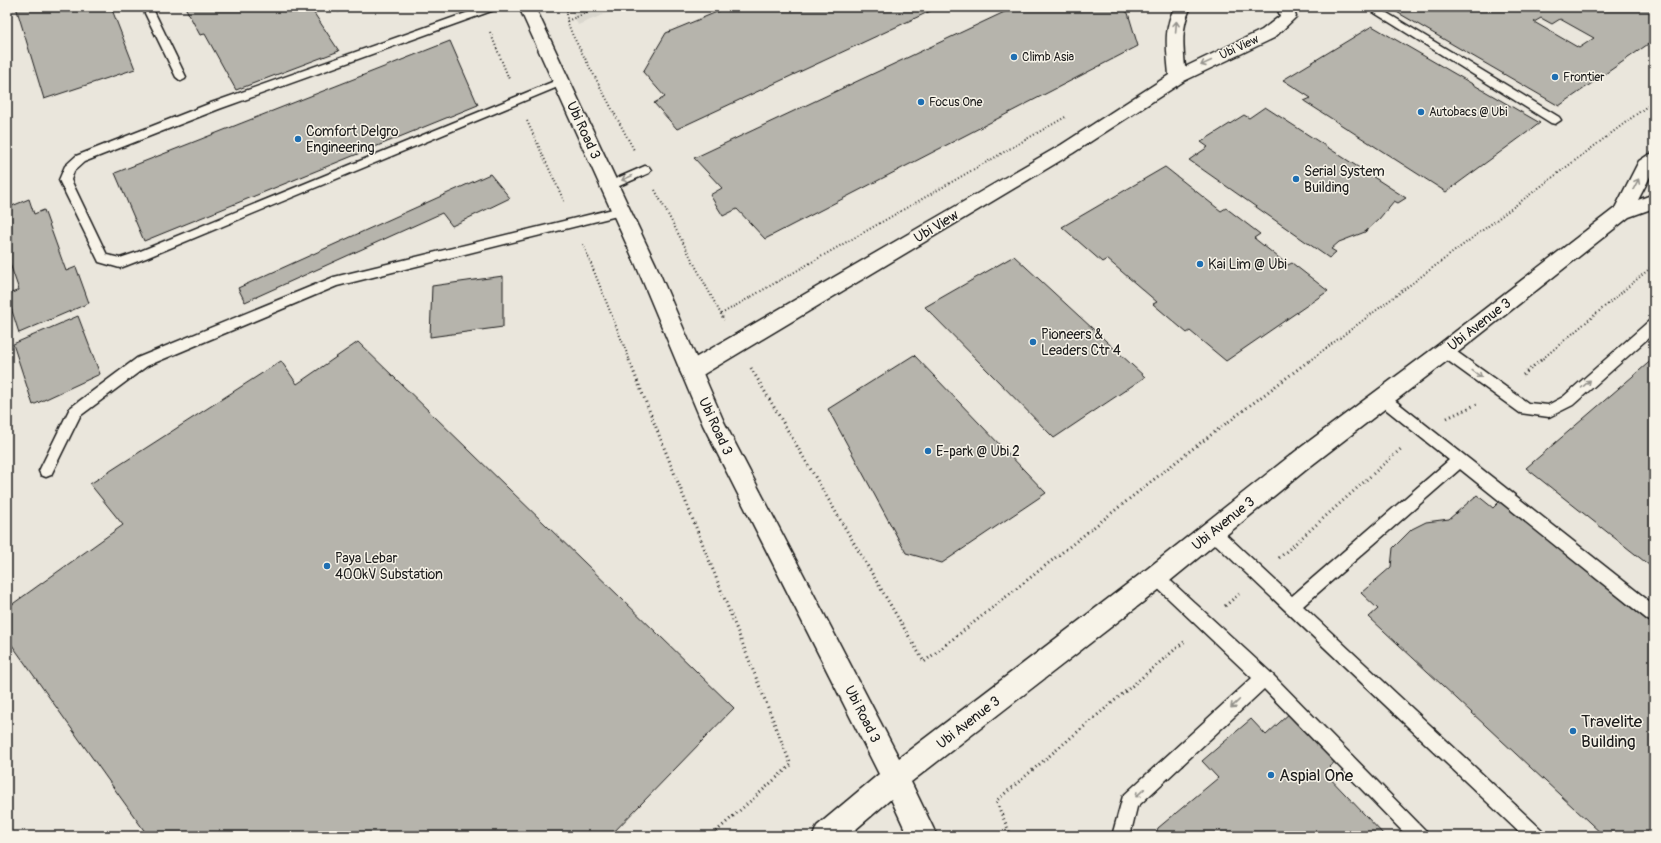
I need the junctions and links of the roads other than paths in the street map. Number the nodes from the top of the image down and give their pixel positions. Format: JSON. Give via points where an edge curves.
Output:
{"nodes":[{"id":1,"x":147,"y":7,"type":"edge"},
{"id":2,"x":527,"y":7,"type":"edge"},
{"id":3,"x":1183,"y":7,"type":"edge"},
{"id":4,"x":1285,"y":7,"type":"edge"},
{"id":5,"x":1370,"y":7,"type":"edge"},
{"id":6,"x":488,"y":9,"type":"edge"},
{"id":7,"x":181,"y":77,"type":"dead end"},
{"id":8,"x":1178,"y":77,"type":"junction"},
{"id":9,"x":561,"y":82,"type":"junction"},
{"id":10,"x":1555,"y":120,"type":"dead end"},
{"id":11,"x":1654,"y":160,"type":"edge"},
{"id":12,"x":645,"y":170,"type":"dead end"},
{"id":13,"x":610,"y":186,"type":"junction"},
{"id":14,"x":1654,"y":201,"type":"edge"},
{"id":15,"x":621,"y":211,"type":"junction"},
{"id":16,"x":1622,"y":212,"type":"junction"},
{"id":17,"x":1654,"y":325,"type":"edge"},
{"id":18,"x":1445,"y":351,"type":"junction"},
{"id":19,"x":691,"y":371,"type":"junction"},
{"id":20,"x":1383,"y":398,"type":"junction"},
{"id":21,"x":1460,"y":460,"type":"junction"},
{"id":22,"x":46,"y":471,"type":"dead end"},
{"id":23,"x":1212,"y":531,"type":"junction"},
{"id":24,"x":1156,"y":577,"type":"junction"},
{"id":25,"x":1292,"y":606,"type":"junction"},
{"id":26,"x":1654,"y":615,"type":"edge"},
{"id":27,"x":1264,"y":678,"type":"junction"},
{"id":28,"x":895,"y":778,"type":"junction"},
{"id":29,"x":827,"y":836,"type":"edge"},
{"id":30,"x":923,"y":836,"type":"edge"},
{"id":31,"x":1121,"y":836,"type":"edge"},
{"id":32,"x":1419,"y":836,"type":"edge"},
{"id":33,"x":1536,"y":836,"type":"edge"}],
"edges":[{"from":1,"to":7,"type":"lane"},
{"from":2,"to":9,"type":"street","name":"Ubi Road 3"},
{"from":8,"to":3,"type":"street","one_way":true,"via":[[1175,46],[1177,16]]},
{"from":4,"to":8,"type":"street","name":"Ubi View","one_way":true,"via":[[1288,17],[1268,34]]},
{"from":5,"to":10,"type":"lane"},
{"from":6,"to":9,"type":"lane","via":[[215,106],[80,159],[69,169],[65,180],[103,259],[120,263]]},
{"from":8,"to":19,"type":"street","name":"Ubi View","via":[[1067,149]]},
{"from":9,"to":13,"type":"street","name":"Ubi Road 3"},
{"from":16,"to":11,"type":"street","name":"Ubi Avenue 3","one_way":true,"via":[[1645,166]]},
{"from":12,"to":13,"type":"lane","one_way":true},
{"from":13,"to":15,"type":"street","name":"Ubi Road 3"},
{"from":14,"to":16,"type":"street","name":"Ubi Avenue 3"},
{"from":15,"to":19,"type":"street","name":"Ubi Road 3"},
{"from":15,"to":22,"type":"lane","via":[[334,282],[142,362],[75,412]]},
{"from":16,"to":18,"type":"street","name":"Ubi Avenue 3"},
{"from":18,"to":17,"type":"lane","one_way":true,"via":[[1525,409],[1549,411],[1568,401]]},
{"from":18,"to":20,"type":"street","name":"Ubi Avenue 3"},
{"from":19,"to":28,"type":"street","name":"Ubi Road 3","via":[[714,425]]},
{"from":20,"to":21,"type":"lane"},
{"from":20,"to":23,"type":"street","name":"Ubi Avenue 3"},
{"from":21,"to":25,"type":"lane"},
{"from":21,"to":26,"type":"lane"},
{"from":23,"to":24,"type":"street","name":"Ubi Avenue 3"},
{"from":23,"to":25,"type":"lane"},
{"from":24,"to":27,"type":"lane"},
{"from":24,"to":28,"type":"street","name":"Ubi Avenue 3"},
{"from":25,"to":33,"type":"lane"},
{"from":27,"to":31,"type":"lane","one_way":true,"via":[[1129,802]]},
{"from":27,"to":32,"type":"lane"},
{"from":28,"to":29,"type":"street","name":"Ubi Avenue 3"},
{"from":28,"to":30,"type":"street","name":"Ubi Road 3"}]}
